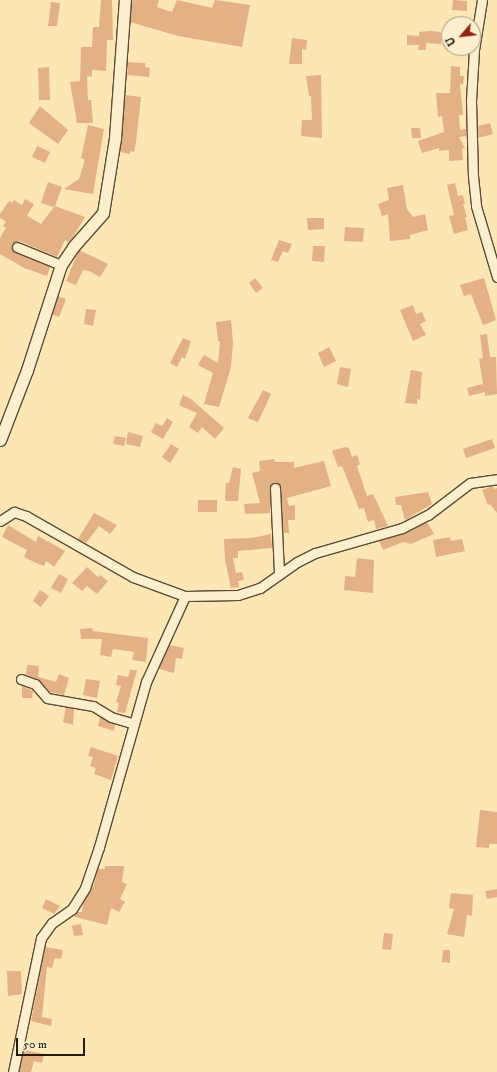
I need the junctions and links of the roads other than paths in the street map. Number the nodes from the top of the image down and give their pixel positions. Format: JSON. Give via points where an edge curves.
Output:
{"nodes":[{"id":1,"x":125,"y":0,"type":"edge"},
{"id":2,"x":482,"y":0,"type":"edge"},
{"id":3,"x":18,"y":247,"type":"dead end"},
{"id":4,"x":61,"y":265,"type":"junction"},
{"id":5,"x":497,"y":277,"type":"edge"},
{"id":6,"x":0,"y":440,"type":"edge"},
{"id":7,"x":497,"y":479,"type":"edge"},
{"id":8,"x":275,"y":488,"type":"dead end"},
{"id":9,"x":0,"y":521,"type":"edge"},
{"id":10,"x":279,"y":574,"type":"junction"},
{"id":11,"x":185,"y":596,"type":"junction"},
{"id":12,"x":22,"y":679,"type":"dead end"},
{"id":13,"x":132,"y":723,"type":"junction"},
{"id":14,"x":13,"y":1072,"type":"edge"}],
"edges":[{"from":1,"to":4,"type":"street","via":[[118,102],[107,197],[103,213]]},
{"from":2,"to":5,"type":"street","via":[[474,50],[471,101],[473,176],[476,206]]},
{"from":3,"to":4,"type":"street"},
{"from":4,"to":6,"type":"street","via":[[27,370]]},
{"from":7,"to":10,"type":"street","via":[[476,481],[462,487],[428,515],[402,528],[315,553]]},
{"from":8,"to":10,"type":"street"},
{"from":9,"to":11,"type":"street","via":[[14,512],[26,516],[133,577]]},
{"from":10,"to":11,"type":"street","via":[[260,588],[248,593]]},
{"from":11,"to":13,"type":"street","via":[[153,662]]},
{"from":12,"to":13,"type":"street","via":[[35,684],[47,698],[93,706],[111,717]]},
{"from":13,"to":14,"type":"street","via":[[99,848],[85,888],[72,909],[46,928],[39,943]]}]}
